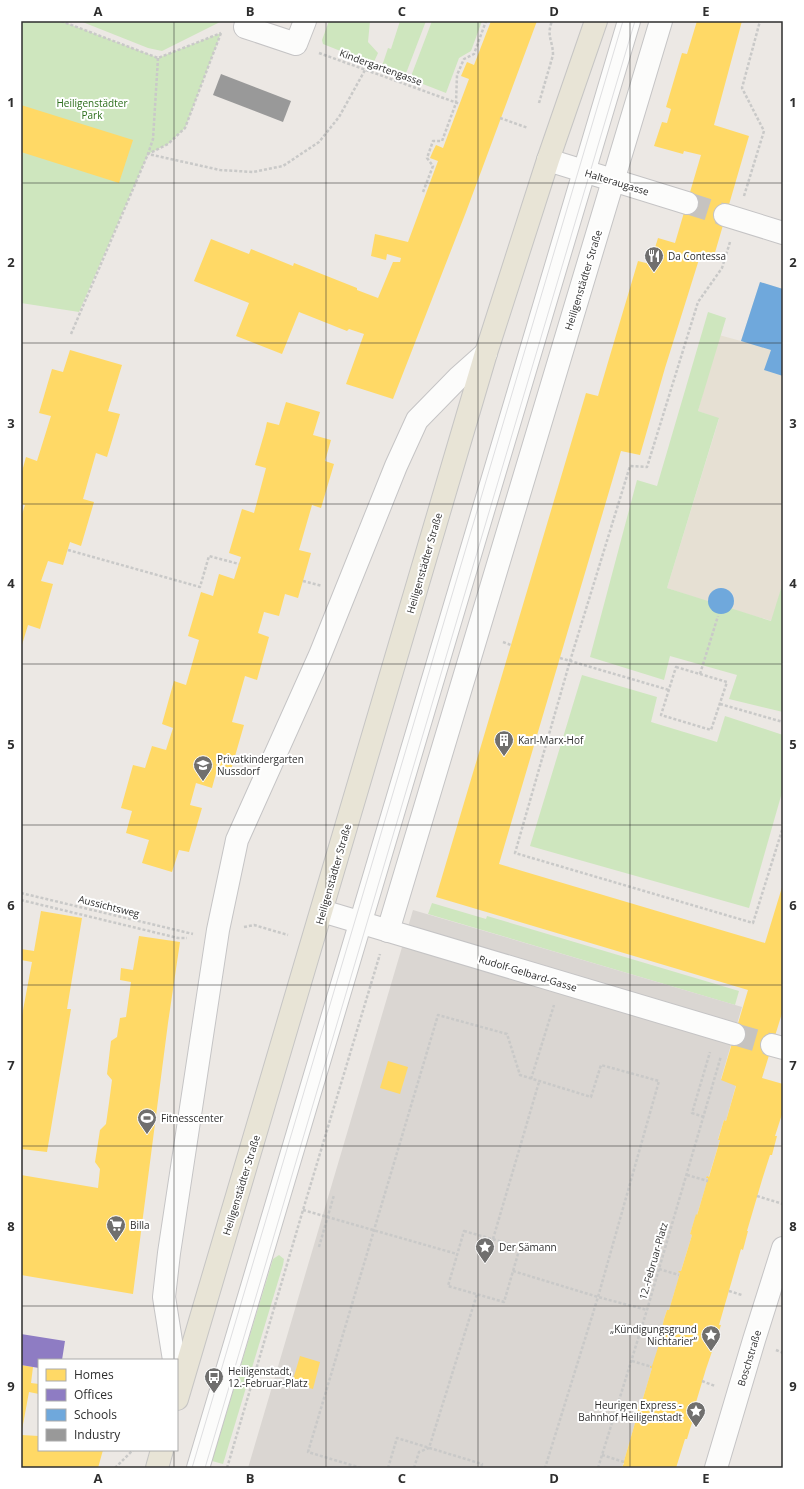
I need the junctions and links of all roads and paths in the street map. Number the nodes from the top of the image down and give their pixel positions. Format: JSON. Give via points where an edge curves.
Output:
{"nodes":[{"id":1,"x":61,"y":21,"type":"edge"},
{"id":2,"x":305,"y":21,"type":"edge"},
{"id":3,"x":486,"y":21,"type":"edge"},
{"id":4,"x":596,"y":21,"type":"edge"},
{"id":5,"x":629,"y":21,"type":"edge"},
{"id":6,"x":661,"y":21,"type":"edge"},
{"id":7,"x":760,"y":21,"type":"edge"},
{"id":8,"x":246,"y":24,"type":"edge"},
{"id":9,"x":221,"y":33,"type":"junction"},
{"id":10,"x":296,"y":44,"type":"junction"},
{"id":11,"x":158,"y":58,"type":"junction"},
{"id":12,"x":365,"y":70,"type":"junction"},
{"id":13,"x":456,"y":103,"type":"junction"},
{"id":14,"x":460,"y":104,"type":"dead end"},
{"id":15,"x":500,"y":118,"type":"dead end"},
{"id":16,"x":528,"y":128,"type":"dead end"},
{"id":17,"x":148,"y":154,"type":"junction"},
{"id":18,"x":548,"y":160,"type":"junction"},
{"id":19,"x":584,"y":172,"type":"junction"},
{"id":20,"x":612,"y":181,"type":"junction"},
{"id":21,"x":423,"y":192,"type":"dead end"},
{"id":22,"x":687,"y":203,"type":"tunnel mouth"},
{"id":23,"x":731,"y":217,"type":"junction"},
{"id":24,"x":783,"y":233,"type":"edge"},
{"id":25,"x":71,"y":334,"type":"dead end"},
{"id":26,"x":486,"y":353,"type":"junction"},
{"id":27,"x":68,"y":550,"type":"dead end"},
{"id":28,"x":239,"y":564,"type":"dead end"},
{"id":29,"x":303,"y":581,"type":"dead end"},
{"id":30,"x":315,"y":584,"type":"dead end"},
{"id":31,"x":718,"y":616,"type":"dead end"},
{"id":32,"x":503,"y":642,"type":"dead end"},
{"id":33,"x":511,"y":645,"type":"dead end"},
{"id":34,"x":560,"y":658,"type":"dead end"},
{"id":35,"x":570,"y":661,"type":"junction"},
{"id":36,"x":700,"y":674,"type":"junction"},
{"id":37,"x":669,"y":690,"type":"junction"},
{"id":38,"x":720,"y":704,"type":"junction"},
{"id":39,"x":783,"y":722,"type":"edge"},
{"id":40,"x":783,"y":827,"type":"edge"},
{"id":41,"x":21,"y":893,"type":"edge"},
{"id":42,"x":21,"y":900,"type":"edge"},
{"id":43,"x":322,"y":912,"type":"junction"},
{"id":44,"x":360,"y":923,"type":"junction"},
{"id":45,"x":242,"y":927,"type":"dead end"},
{"id":46,"x":388,"y":931,"type":"junction"},
{"id":47,"x":193,"y":934,"type":"dead end"},
{"id":48,"x":293,"y":936,"type":"dead end"},
{"id":49,"x":187,"y":938,"type":"dead end"},
{"id":50,"x":560,"y":983,"type":"junction"},
{"id":51,"x":734,"y":1034,"type":"tunnel mouth"},
{"id":52,"x":711,"y":1048,"type":"dead end"},
{"id":53,"x":721,"y":1058,"type":"dead end"},
{"id":54,"x":531,"y":1079,"type":"junction"},
{"id":55,"x":539,"y":1082,"type":"junction"},
{"id":56,"x":704,"y":1117,"type":"junction"},
{"id":57,"x":687,"y":1175,"type":"junction"},
{"id":58,"x":708,"y":1181,"type":"dead end"},
{"id":59,"x":334,"y":1195,"type":"dead end"},
{"id":60,"x":757,"y":1196,"type":"dead end"},
{"id":61,"x":783,"y":1204,"type":"edge"},
{"id":62,"x":303,"y":1210,"type":"junction"},
{"id":63,"x":327,"y":1217,"type":"junction"},
{"id":64,"x":374,"y":1231,"type":"junction"},
{"id":65,"x":493,"y":1239,"type":"junction"},
{"id":66,"x":319,"y":1247,"type":"dead end"},
{"id":67,"x":783,"y":1248,"type":"edge"},
{"id":68,"x":458,"y":1254,"type":"junction"},
{"id":69,"x":659,"y":1269,"type":"junction"},
{"id":70,"x":513,"y":1271,"type":"junction"},
{"id":71,"x":679,"y":1275,"type":"dead end"},
{"id":72,"x":477,"y":1294,"type":"junction"},
{"id":73,"x":598,"y":1297,"type":"junction"},
{"id":74,"x":647,"y":1310,"type":"junction"},
{"id":75,"x":174,"y":1359,"type":"edge"},
{"id":76,"x":632,"y":1361,"type":"junction"},
{"id":77,"x":652,"y":1367,"type":"dead end"},
{"id":78,"x":178,"y":1391,"type":"edge"},
{"id":79,"x":429,"y":1448,"type":"junction"},
{"id":80,"x":132,"y":1451,"type":"edge"},
{"id":81,"x":162,"y":1451,"type":"edge"},
{"id":82,"x":602,"y":1456,"type":"junction"},
{"id":83,"x":624,"y":1462,"type":"dead end"},
{"id":84,"x":117,"y":1468,"type":"edge"},
{"id":85,"x":157,"y":1468,"type":"edge"},
{"id":86,"x":198,"y":1468,"type":"edge"},
{"id":87,"x":227,"y":1468,"type":"edge"},
{"id":88,"x":361,"y":1468,"type":"edge"},
{"id":89,"x":388,"y":1468,"type":"edge"},
{"id":90,"x":414,"y":1468,"type":"edge"},
{"id":91,"x":481,"y":1468,"type":"edge"},
{"id":92,"x":545,"y":1468,"type":"edge"},
{"id":93,"x":598,"y":1468,"type":"edge"},
{"id":94,"x":716,"y":1468,"type":"edge"}],
"edges":[{"from":1,"to":11,"type":"path"},
{"from":2,"to":10,"type":"street"},
{"from":3,"to":13,"type":"path","via":[[474,54],[464,58],[457,75]]},
{"from":4,"to":18,"type":"main road","name":"Heiligenstädter Straße"},
{"from":5,"to":19,"type":"street"},
{"from":6,"to":20,"type":"street","name":"Heiligenstädter Straße"},
{"from":7,"to":23,"type":"path","via":[[742,88],[764,131]]},
{"from":8,"to":9,"type":"path"},
{"from":8,"to":10,"type":"street"},
{"from":9,"to":11,"type":"path"},
{"from":9,"to":17,"type":"path","via":[[185,128],[168,144]]},
{"from":10,"to":12,"type":"path","name":"Kindergartengasse"},
{"from":11,"to":17,"type":"path","via":[[153,140]]},
{"from":12,"to":13,"type":"path","name":"Kindergartengasse"},
{"from":12,"to":17,"type":"path","via":[[338,116],[319,142],[283,166],[253,172],[220,170]]},
{"from":13,"to":14,"type":"path","name":"Kindergartengasse"},
{"from":13,"to":21,"type":"path","via":[[442,141],[433,141],[426,158],[433,166]]},
{"from":15,"to":16,"type":"path"},
{"from":17,"to":25,"type":"path"},
{"from":18,"to":19,"type":"street","name":"Halteraugasse"},
{"from":18,"to":26,"type":"main road","name":"Heiligenstädter Straße"},
{"from":19,"to":20,"type":"street","name":"Halteraugasse"},
{"from":19,"to":44,"type":"street"},
{"from":20,"to":22,"type":"street","name":"Halteraugasse"},
{"from":20,"to":46,"type":"street","name":"Heiligenstädter Straße"},
{"from":23,"to":24,"type":"street"},
{"from":23,"to":35,"type":"path","via":[[722,268],[698,302],[647,467],[630,466]]},
{"from":26,"to":43,"type":"main road","name":"Heiligenstädter Straße"},
{"from":26,"to":75,"type":"street","via":[[417,420],[320,655],[237,840],[218,930],[169,1253],[164,1297]]},
{"from":27,"to":28,"type":"path","via":[[200,587],[209,556]]},
{"from":29,"to":30,"type":"path"},
{"from":31,"to":36,"type":"path"},
{"from":32,"to":33,"type":"path"},
{"from":34,"to":35,"type":"path"},
{"from":35,"to":37,"type":"path"},
{"from":35,"to":40,"type":"path","via":[[515,853],[753,924]]},
{"from":36,"to":37,"type":"path","via":[[676,667]]},
{"from":36,"to":38,"type":"path","via":[[727,682]]},
{"from":37,"to":38,"type":"path","via":[[662,715],[711,730]]},
{"from":38,"to":39,"type":"path"},
{"from":41,"to":47,"type":"path","name":"Aussichtsweg"},
{"from":42,"to":49,"type":"path","name":"Aussichtsweg","via":[[178,938]]},
{"from":43,"to":44,"type":"street","name":"Rudolf-Gelbard-Gasse"},
{"from":43,"to":78,"type":"main road","name":"Heiligenstädter Straße"},
{"from":44,"to":46,"type":"street","name":"Rudolf-Gelbard-Gasse"},
{"from":44,"to":86,"type":"street"},
{"from":45,"to":48,"type":"path","via":[[254,925]]},
{"from":46,"to":50,"type":"street","name":"Rudolf-Gelbard-Gasse"},
{"from":46,"to":62,"type":"path"},
{"from":50,"to":51,"type":"street","name":"Rudolf-Gelbard-Gasse"},
{"from":50,"to":54,"type":"path"},
{"from":52,"to":56,"type":"path","via":[[692,1113]]},
{"from":53,"to":56,"type":"path","name":"12.-Februar-Platz"},
{"from":54,"to":55,"type":"path"},
{"from":54,"to":64,"type":"path","via":[[520,1075],[507,1034],[438,1015]]},
{"from":55,"to":65,"type":"path"},
{"from":55,"to":73,"type":"path","via":[[591,1097],[601,1065],[659,1080]]},
{"from":56,"to":57,"type":"path","name":"12.-Februar-Platz"},
{"from":57,"to":58,"type":"path"},
{"from":57,"to":69,"type":"path","name":"12.-Februar-Platz"},
{"from":59,"to":63,"type":"path"},
{"from":60,"to":61,"type":"path"},
{"from":62,"to":63,"type":"path"},
{"from":62,"to":87,"type":"path"},
{"from":63,"to":64,"type":"path"},
{"from":63,"to":66,"type":"path"},
{"from":64,"to":68,"type":"path"},
{"from":64,"to":88,"type":"path","via":[[308,1452]]},
{"from":65,"to":68,"type":"path","via":[[464,1231]]},
{"from":65,"to":70,"type":"path","via":[[520,1247]]},
{"from":67,"to":94,"type":"street","name":"Boschstraße"},
{"from":68,"to":72,"type":"path","via":[[448,1286]]},
{"from":69,"to":71,"type":"path"},
{"from":69,"to":74,"type":"path","name":"12.-Februar-Platz"},
{"from":70,"to":72,"type":"path","via":[[504,1302]]},
{"from":70,"to":73,"type":"path"},
{"from":72,"to":79,"type":"path"},
{"from":73,"to":74,"type":"path"},
{"from":73,"to":92,"type":"path"},
{"from":74,"to":76,"type":"path","name":"12.-Februar-Platz"},
{"from":76,"to":77,"type":"path"},
{"from":76,"to":82,"type":"path","name":"12.-Februar-Platz"},
{"from":79,"to":89,"type":"path","via":[[396,1438]]},
{"from":79,"to":90,"type":"path","via":[[419,1452]]},
{"from":79,"to":91,"type":"path","via":[[482,1464]]},
{"from":80,"to":84,"type":"path"},
{"from":81,"to":85,"type":"main road"},
{"from":82,"to":83,"type":"path"},
{"from":82,"to":93,"type":"path","name":"12.-Februar-Platz"}]}
